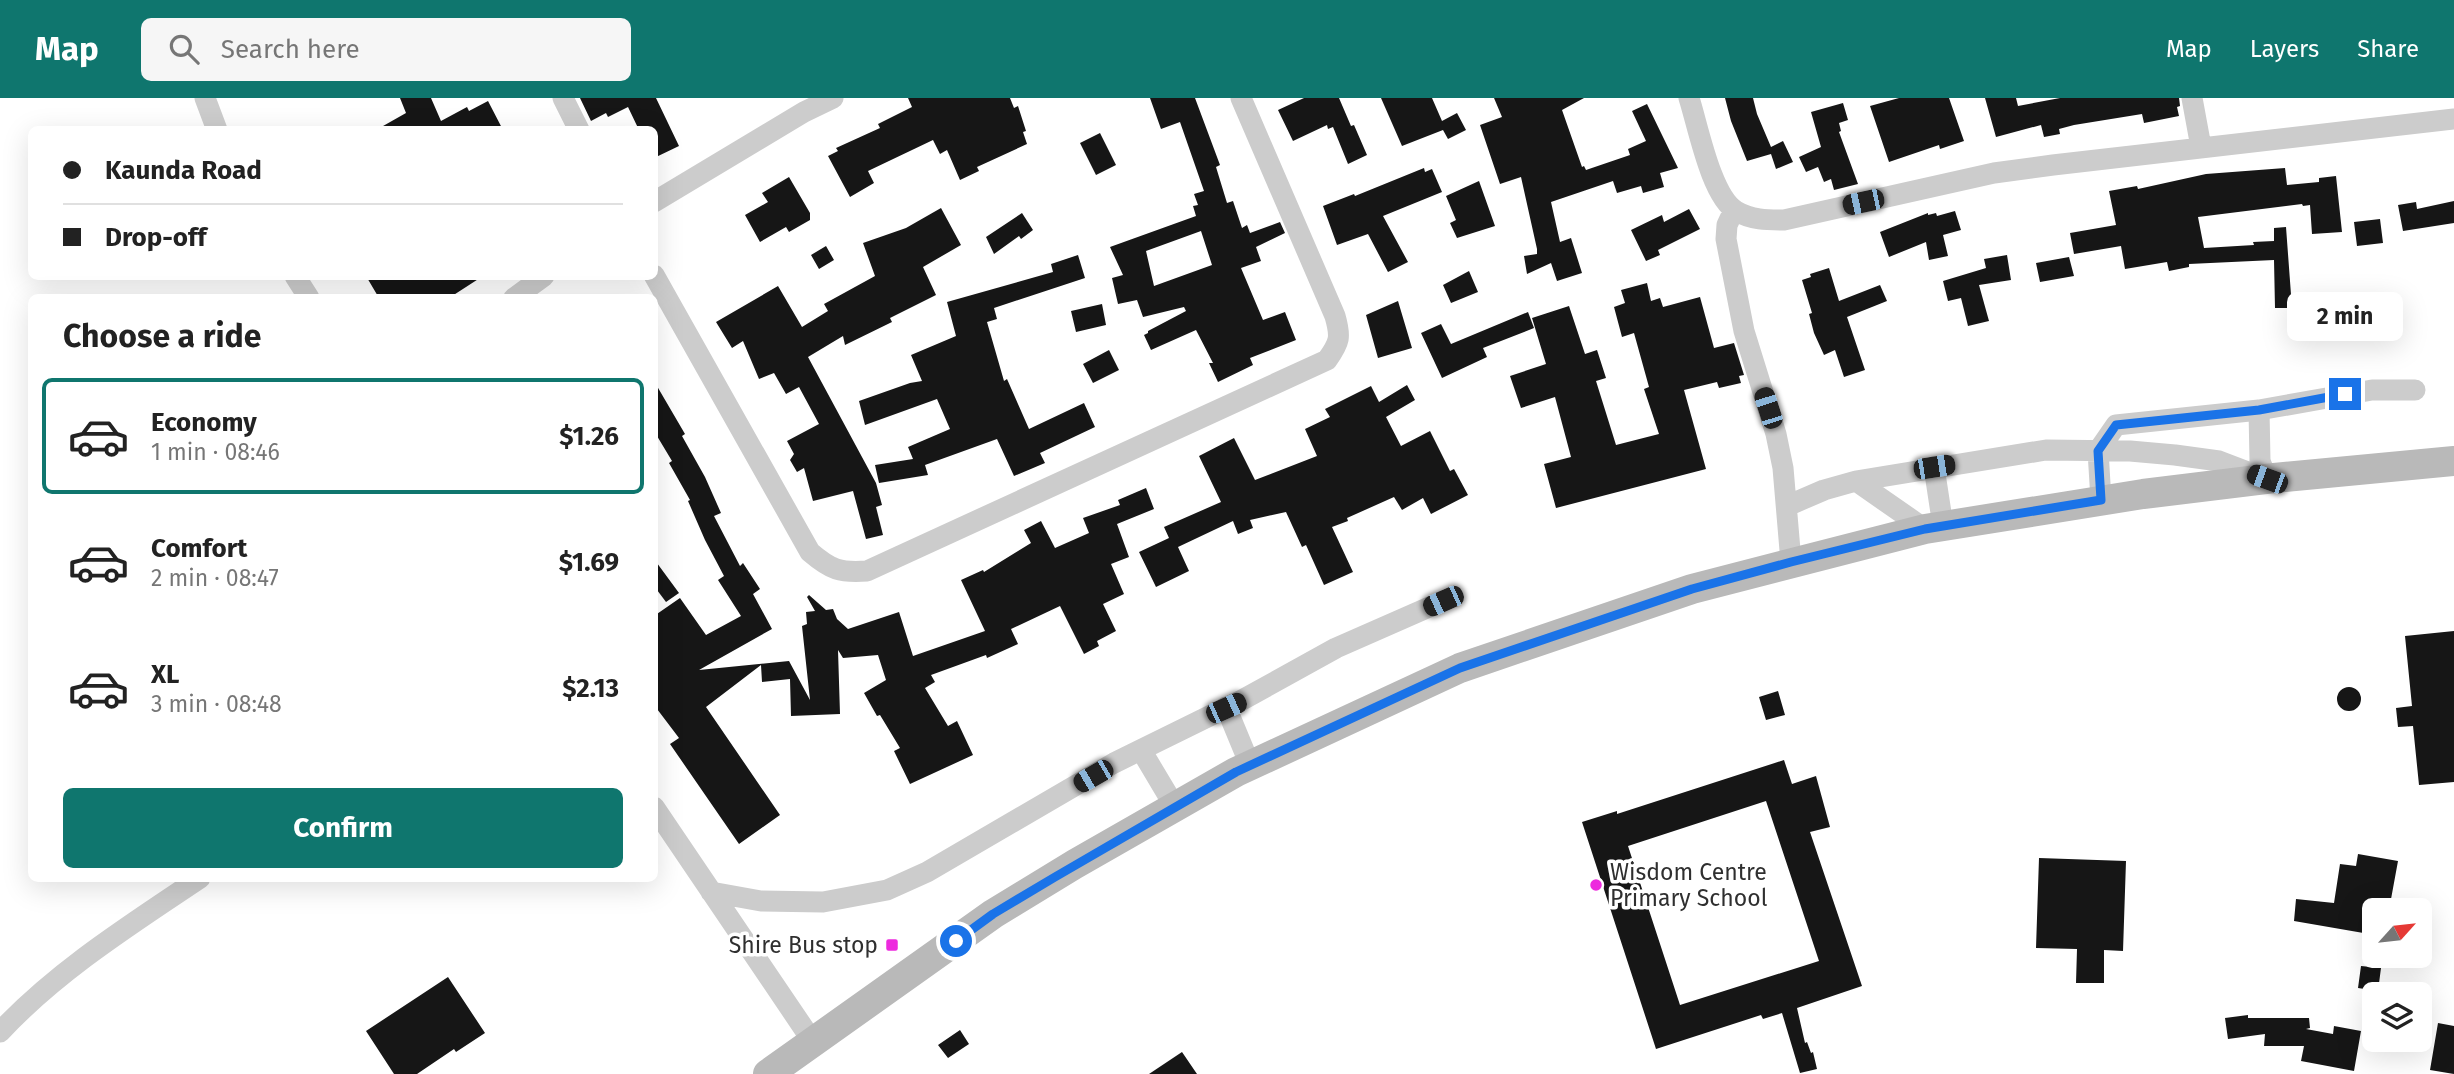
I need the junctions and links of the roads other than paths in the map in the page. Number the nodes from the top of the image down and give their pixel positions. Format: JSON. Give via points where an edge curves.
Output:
{"nodes":[{"id":1,"x":205,"y":98,"type":"edge"},
{"id":2,"x":563,"y":98,"type":"edge"},
{"id":3,"x":833,"y":98,"type":"edge"},
{"id":4,"x":1241,"y":98,"type":"edge"},
{"id":5,"x":1689,"y":98,"type":"edge"},
{"id":6,"x":2192,"y":98,"type":"edge"},
{"id":7,"x":799,"y":105,"type":"edge"},
{"id":8,"x":2454,"y":119,"type":"edge"},
{"id":9,"x":216,"y":126,"type":"edge"},
{"id":10,"x":577,"y":126,"type":"edge"},
{"id":11,"x":2201,"y":147,"type":"junction"},
{"id":12,"x":658,"y":199,"type":"edge"},
{"id":13,"x":1734,"y":210,"type":"junction"},
{"id":14,"x":539,"y":280,"type":"edge"},
{"id":15,"x":657,"y":280,"type":"edge"},
{"id":16,"x":519,"y":294,"type":"edge"},
{"id":17,"x":2415,"y":390,"type":"dead end"},
{"id":18,"x":2259,"y":410,"type":"junction"},
{"id":19,"x":2098,"y":451,"type":"junction"},
{"id":20,"x":2454,"y":461,"type":"edge"},
{"id":21,"x":1934,"y":467,"type":"junction"},
{"id":22,"x":2267,"y":479,"type":"junction"},
{"id":23,"x":1856,"y":481,"type":"junction"},
{"id":24,"x":2101,"y":500,"type":"junction"},
{"id":25,"x":1787,"y":506,"type":"junction"},
{"id":26,"x":1934,"y":528,"type":"junction"},
{"id":27,"x":1791,"y":562,"type":"junction"},
{"id":28,"x":1443,"y":601,"type":"dead end"},
{"id":29,"x":1226,"y":708,"type":"junction"},
{"id":30,"x":1141,"y":750,"type":"junction"},
{"id":31,"x":1250,"y":765,"type":"junction"},
{"id":32,"x":1175,"y":807,"type":"junction"},
{"id":33,"x":658,"y":813,"type":"edge"},
{"id":34,"x":194,"y":882,"type":"edge"},
{"id":35,"x":710,"y":892,"type":"junction"},
{"id":36,"x":0,"y":1032,"type":"edge"},
{"id":37,"x":813,"y":1042,"type":"junction"},
{"id":38,"x":768,"y":1074,"type":"edge"}],
"edges":[{"from":1,"to":9,"type":"street"},
{"from":2,"to":10,"type":"street"},
{"from":3,"to":7,"type":"street"},
{"from":4,"to":15,"type":"street","via":[[1335,316],[1338,345],[1327,360],[867,570],[844,572],[825,565],[810,552]]},
{"from":5,"to":13,"type":"street","via":[[1716,184]]},
{"from":6,"to":11,"type":"street"},
{"from":7,"to":12,"type":"street"},
{"from":8,"to":11,"type":"street"},
{"from":11,"to":13,"type":"street","via":[[1994,173],[1784,220],[1748,217]]},
{"from":13,"to":25,"type":"street","via":[[1727,225],[1727,246],[1744,331],[1776,434]]},
{"from":14,"to":16,"type":"street"},
{"from":17,"to":18,"type":"street","via":[[2372,390]]},
{"from":18,"to":19,"type":"street","via":[[2116,425]]},
{"from":18,"to":22,"type":"street","via":[[2260,461]]},
{"from":19,"to":21,"type":"street","via":[[2046,450]]},
{"from":19,"to":22,"type":"street","via":[[2219,461]]},
{"from":19,"to":24,"type":"street"},
{"from":20,"to":22,"type":"main road"},
{"from":21,"to":23,"type":"street"},
{"from":21,"to":26,"type":"street"},
{"from":22,"to":24,"type":"main road"},
{"from":23,"to":25,"type":"street"},
{"from":23,"to":26,"type":"street"},
{"from":24,"to":26,"type":"main road"},
{"from":25,"to":27,"type":"street"},
{"from":26,"to":27,"type":"main road"},
{"from":27,"to":31,"type":"main road","via":[[1692,589],[1460,668]]},
{"from":28,"to":29,"type":"street","via":[[1336,648]]},
{"from":29,"to":30,"type":"street"},
{"from":29,"to":31,"type":"street"},
{"from":30,"to":32,"type":"street"},
{"from":30,"to":35,"type":"street","via":[[964,853],[887,890],[823,902],[761,901]]},
{"from":31,"to":32,"type":"main road"},
{"from":32,"to":37,"type":"main road","via":[[993,914]]},
{"from":33,"to":35,"type":"street"},
{"from":34,"to":36,"type":"street","via":[[49,986]]},
{"from":35,"to":37,"type":"street"},
{"from":37,"to":38,"type":"main road"}]}
